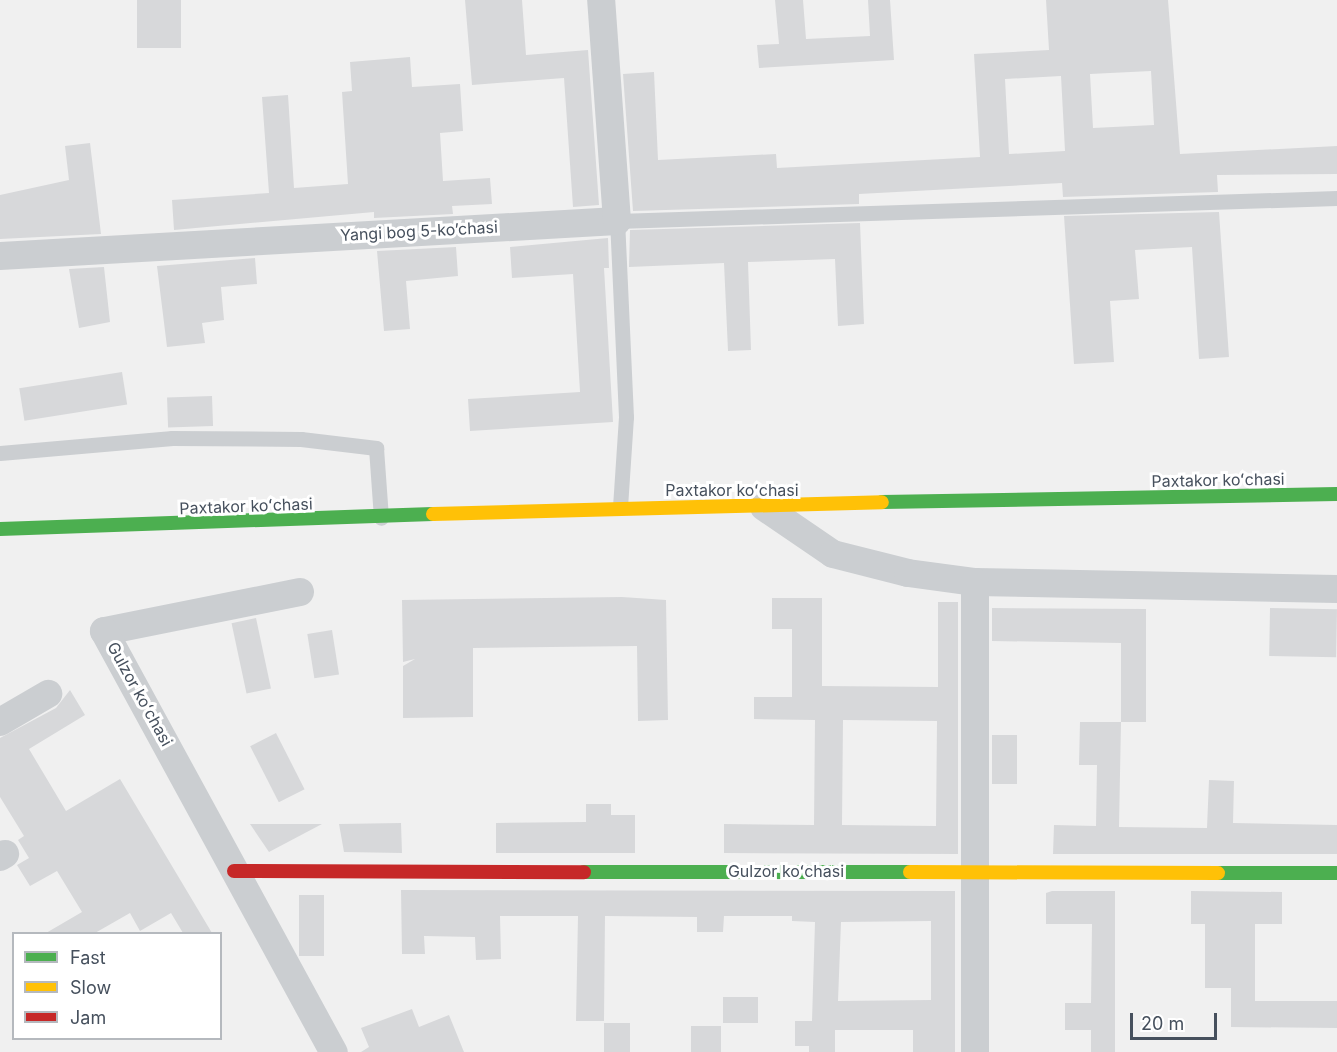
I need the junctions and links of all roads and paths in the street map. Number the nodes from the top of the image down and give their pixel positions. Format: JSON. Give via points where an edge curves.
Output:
{"nodes":[{"id":1,"x":601,"y":0,"type":"edge"},
{"id":2,"x":1337,"y":198,"type":"edge"},
{"id":3,"x":616,"y":220,"type":"junction"},
{"id":4,"x":0,"y":256,"type":"edge"},
{"id":5,"x":0,"y":453,"type":"edge"},
{"id":6,"x":1337,"y":494,"type":"edge"},
{"id":7,"x":620,"y":507,"type":"junction"},
{"id":8,"x":764,"y":507,"type":"junction"},
{"id":9,"x":381,"y":518,"type":"junction"},
{"id":10,"x":0,"y":529,"type":"edge"},
{"id":11,"x":975,"y":582,"type":"junction"},
{"id":12,"x":1337,"y":589,"type":"edge"},
{"id":13,"x":300,"y":592,"type":"dead end"},
{"id":14,"x":48,"y":694,"type":"dead end"},
{"id":15,"x":0,"y":722,"type":"edge"},
{"id":16,"x":234,"y":871,"type":"junction"},
{"id":17,"x":978,"y":871,"type":"junction"},
{"id":18,"x":1337,"y":873,"type":"edge"},
{"id":19,"x":334,"y":1052,"type":"edge"},
{"id":20,"x":975,"y":1052,"type":"edge"}],
"edges":[{"from":1,"to":3,"type":"street"},
{"from":2,"to":3,"type":"lane"},
{"from":3,"to":4,"type":"street","name":"Yangi bog 5-koʼchasi"},
{"from":3,"to":7,"type":"lane","via":[[626,417]]},
{"from":5,"to":9,"type":"lane","via":[[172,438],[301,439],[376,448]]},
{"from":6,"to":8,"type":"main road","name":"Paxtakor koʻchasi"},
{"from":7,"to":8,"type":"main road","name":"Paxtakor koʻchasi"},
{"from":7,"to":9,"type":"main road","name":"Paxtakor koʻchasi"},
{"from":8,"to":11,"type":"street","via":[[832,554],[854,563]]},
{"from":9,"to":10,"type":"main road","name":"Paxtakor koʻchasi"},
{"from":11,"to":12,"type":"street"},
{"from":11,"to":17,"type":"street"},
{"from":13,"to":16,"type":"street","name":"Gulzor koʻchasi","via":[[104,631]]},
{"from":14,"to":15,"type":"street"},
{"from":16,"to":17,"type":"main road","name":"Gulzor koʻchasi"},
{"from":16,"to":19,"type":"street","name":"Gulzor koʻchasi"},
{"from":17,"to":18,"type":"main road","name":"Gulzor koʻchasi"},
{"from":17,"to":20,"type":"street"}]}
